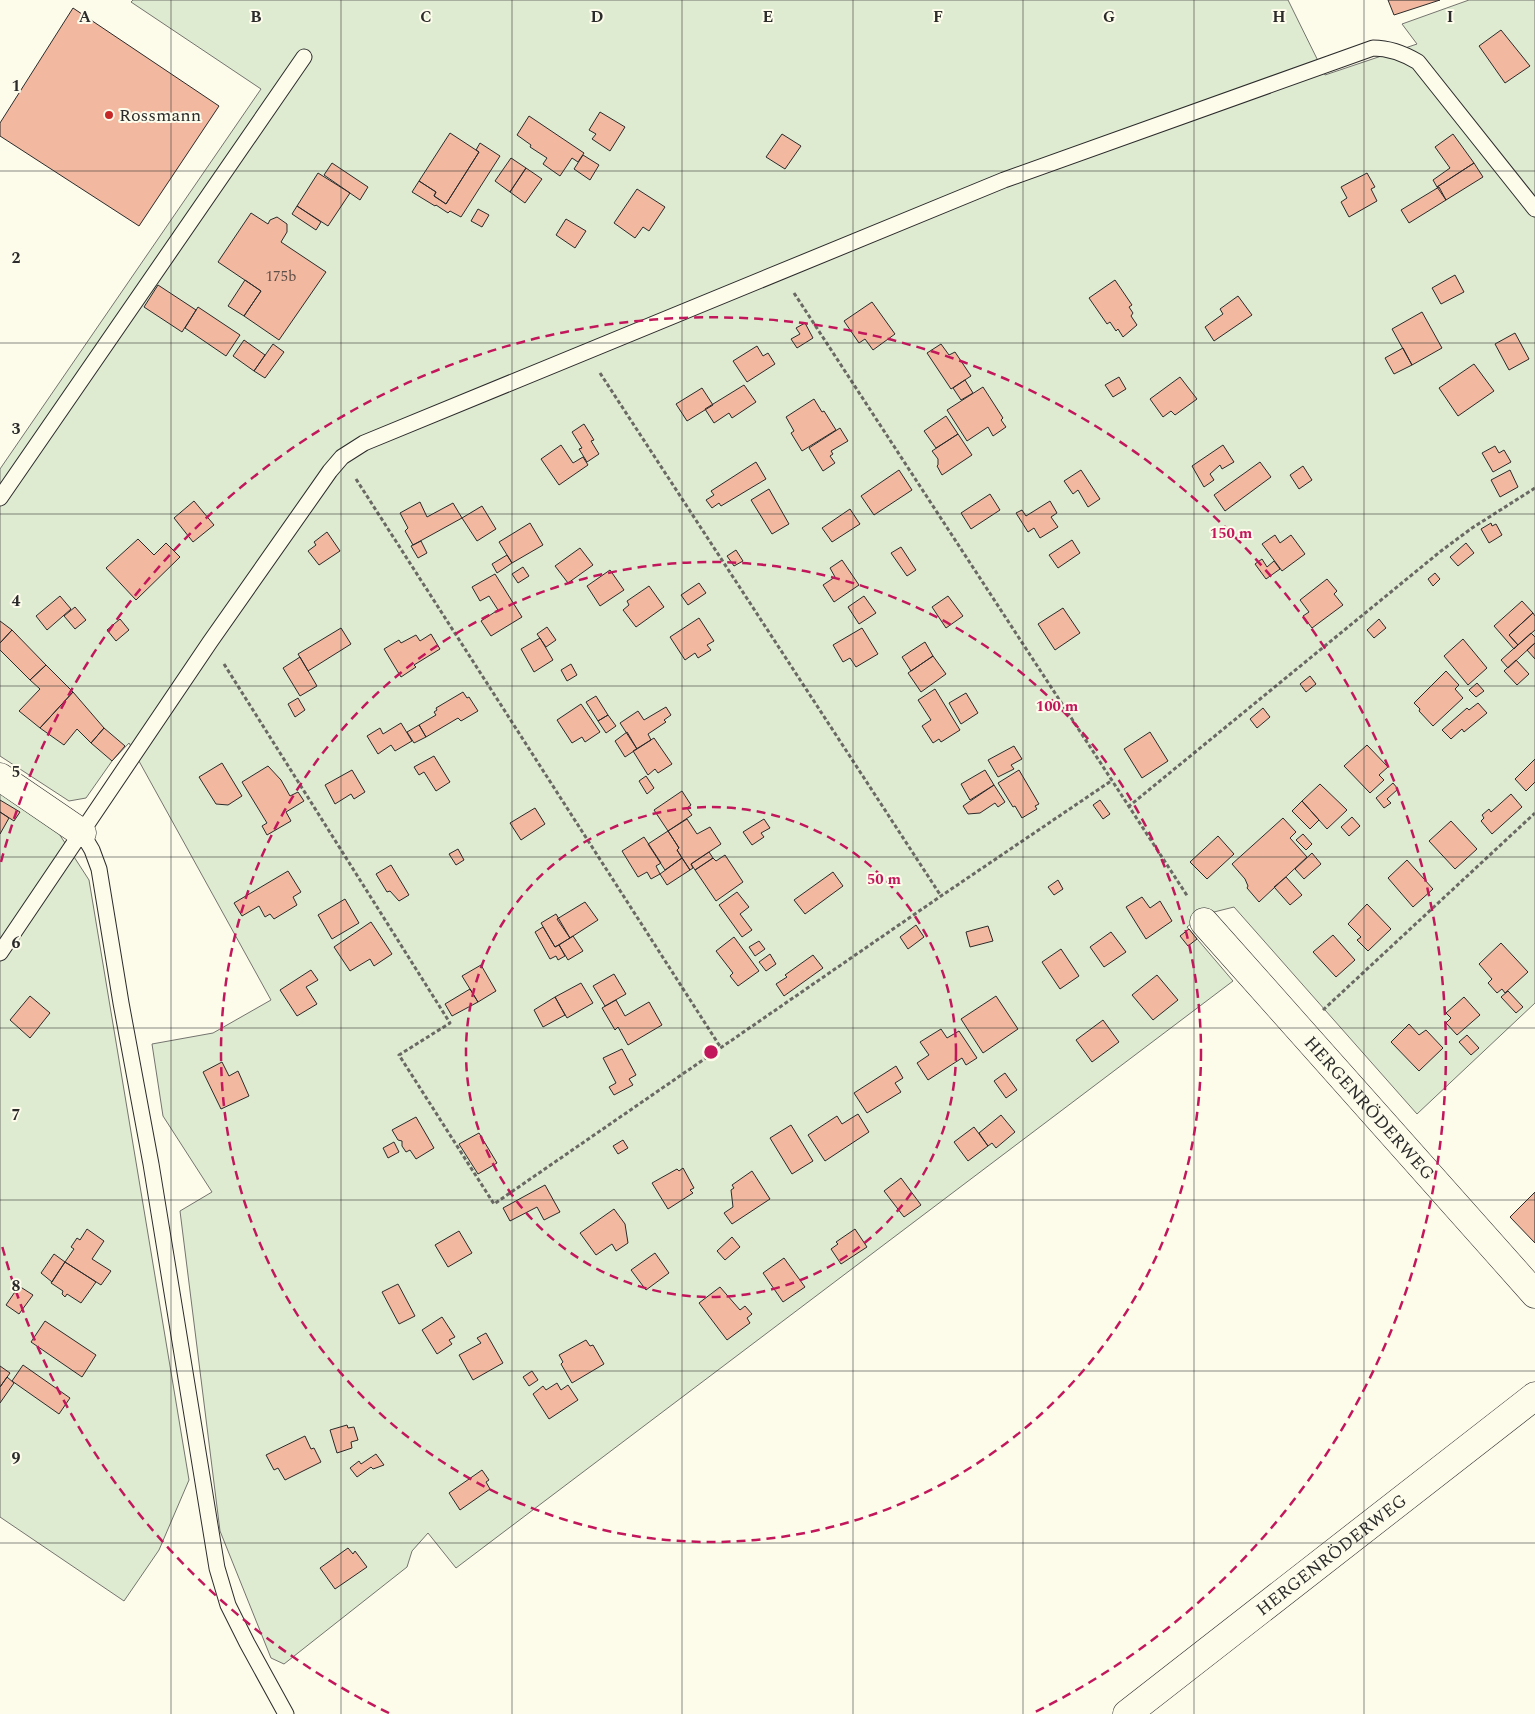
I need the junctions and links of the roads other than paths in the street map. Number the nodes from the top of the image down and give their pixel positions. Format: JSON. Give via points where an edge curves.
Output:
{"nodes":[{"id":1,"x":304,"y":57,"type":"dead end"},
{"id":2,"x":1535,"y":209,"type":"edge"},
{"id":3,"x":0,"y":498,"type":"edge"},
{"id":4,"x":0,"y":777,"type":"edge"},
{"id":5,"x":82,"y":832,"type":"junction"},
{"id":6,"x":1204,"y":922,"type":"road end"},
{"id":7,"x":0,"y":953,"type":"edge"},
{"id":8,"x":1535,"y":1294,"type":"edge"},
{"id":9,"x":1535,"y":1396,"type":"edge"},
{"id":10,"x":286,"y":1714,"type":"edge"},
{"id":11,"x":1127,"y":1714,"type":"edge"}],
"edges":[{"from":1,"to":3,"type":"lane"},
{"from":2,"to":5,"type":"lane","via":[[1418,62],[1404,53],[1373,48],[1004,180],[388,432],[364,443],[330,471]]},
{"from":4,"to":5,"type":"street"},
{"from":5,"to":7,"type":"lane"},
{"from":5,"to":10,"type":"lane","via":[[99,869],[217,1568],[228,1605]]},
{"from":6,"to":8,"type":"street","name":"HERGENRÖDERWEG"},
{"from":9,"to":11,"type":"street","name":"HERGENRÖDERWEG"}]}
